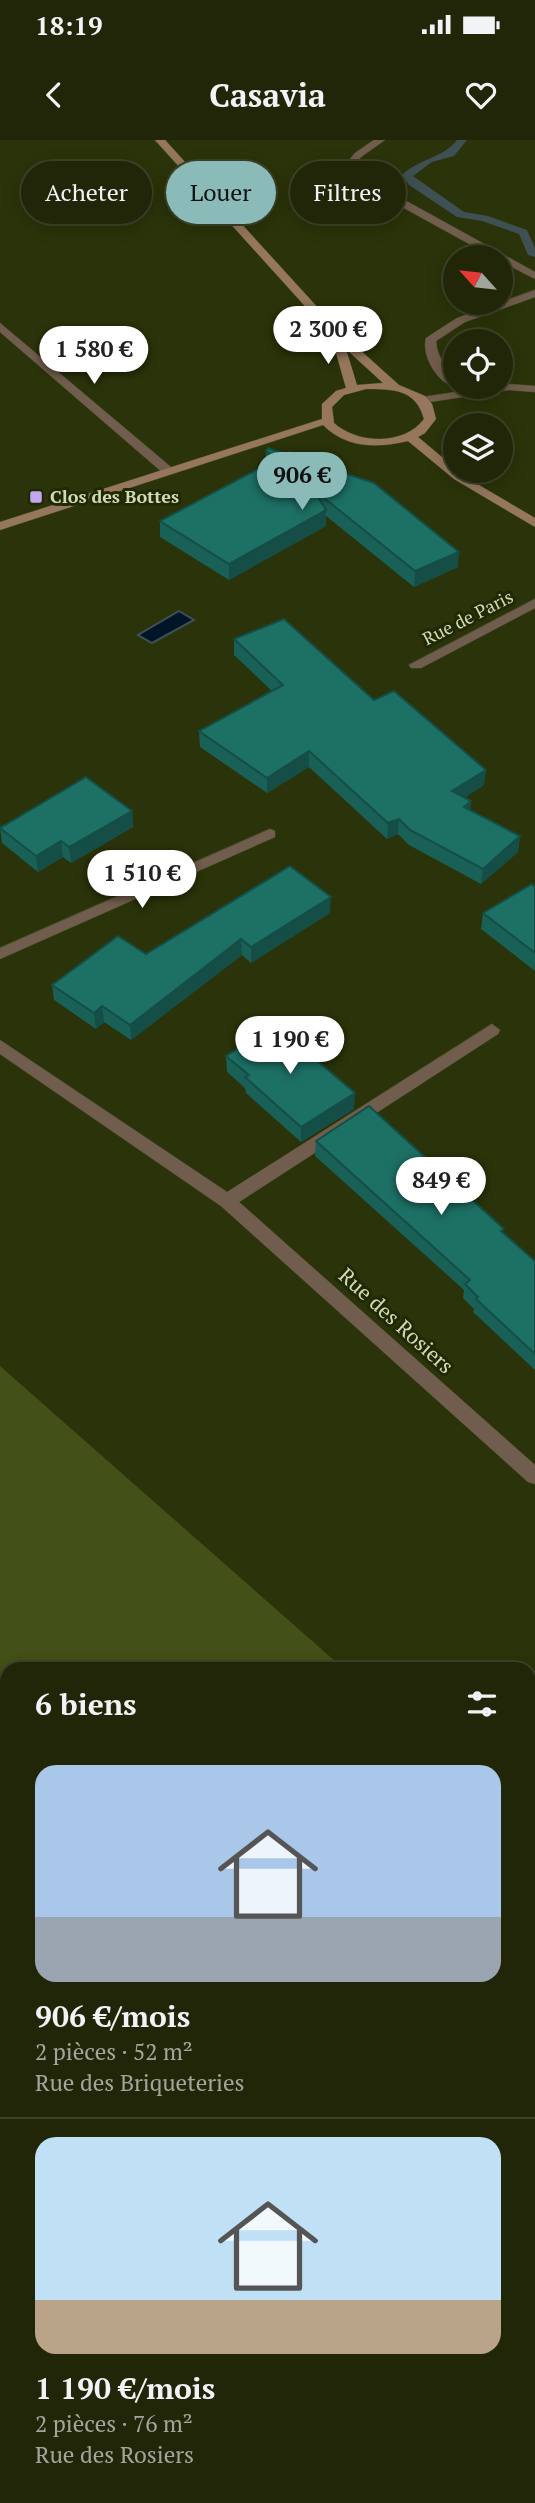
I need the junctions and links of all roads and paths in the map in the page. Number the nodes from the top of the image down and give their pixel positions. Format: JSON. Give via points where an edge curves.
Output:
{"nodes":[{"id":1,"x":160,"y":140,"type":"edge"},
{"id":2,"x":380,"y":140,"type":"edge"},
{"id":3,"x":535,"y":276,"type":"edge"},
{"id":4,"x":535,"y":293,"type":"edge"},
{"id":5,"x":0,"y":326,"type":"edge"},
{"id":6,"x":448,"y":329,"type":"edge"},
{"id":7,"x":443,"y":332,"type":"edge"},
{"id":8,"x":336,"y":334,"type":"junction"},
{"id":9,"x":443,"y":370,"type":"edge"},
{"id":10,"x":395,"y":387,"type":"junction"},
{"id":11,"x":513,"y":387,"type":"edge"},
{"id":12,"x":352,"y":388,"type":"junction"},
{"id":13,"x":535,"y":389,"type":"edge"},
{"id":14,"x":443,"y":394,"type":"edge"},
{"id":15,"x":423,"y":400,"type":"junction"},
{"id":16,"x":326,"y":421,"type":"junction"},
{"id":17,"x":411,"y":437,"type":"junction"},
{"id":18,"x":166,"y":470,"type":"junction"},
{"id":19,"x":535,"y":523,"type":"edge"},
{"id":20,"x":0,"y":526,"type":"edge"},
{"id":21,"x":535,"y":603,"type":"edge"},
{"id":22,"x":416,"y":665,"type":"dead end"},
{"id":23,"x":271,"y":834,"type":"dead end"},
{"id":24,"x":0,"y":954,"type":"edge"},
{"id":25,"x":492,"y":1030,"type":"dead end"},
{"id":26,"x":0,"y":1046,"type":"edge"},
{"id":27,"x":227,"y":1201,"type":"junction"},
{"id":28,"x":535,"y":1475,"type":"edge"}],
"edges":[{"from":1,"to":8,"type":"main road"},
{"from":2,"to":3,"type":"street","via":[[349,166],[358,177]]},
{"from":4,"to":6,"type":"street"},
{"from":5,"to":18,"type":"street"},
{"from":7,"to":9,"type":"street","via":[[430,341],[430,351]]},
{"from":8,"to":10,"type":"main road"},
{"from":8,"to":12,"type":"main road"},
{"from":10,"to":12,"type":"main road"},
{"from":10,"to":15,"type":"main road"},
{"from":11,"to":13,"type":"street"},
{"from":12,"to":16,"type":"main road","via":[[326,406]]},
{"from":14,"to":15,"type":"street"},
{"from":15,"to":17,"type":"main road","via":[[431,415],[428,424]]},
{"from":16,"to":17,"type":"main road","via":[[334,430],[362,441]]},
{"from":16,"to":18,"type":"main road"},
{"from":17,"to":19,"type":"main road","via":[[458,476]]},
{"from":18,"to":20,"type":"main road"},
{"from":21,"to":22,"type":"street","name":"Rue de Paris"},
{"from":23,"to":24,"type":"street"},
{"from":25,"to":27,"type":"street"},
{"from":26,"to":27,"type":"street","name":"Rue des Rosiers"},
{"from":27,"to":28,"type":"street","name":"Rue des Rosiers"}]}
